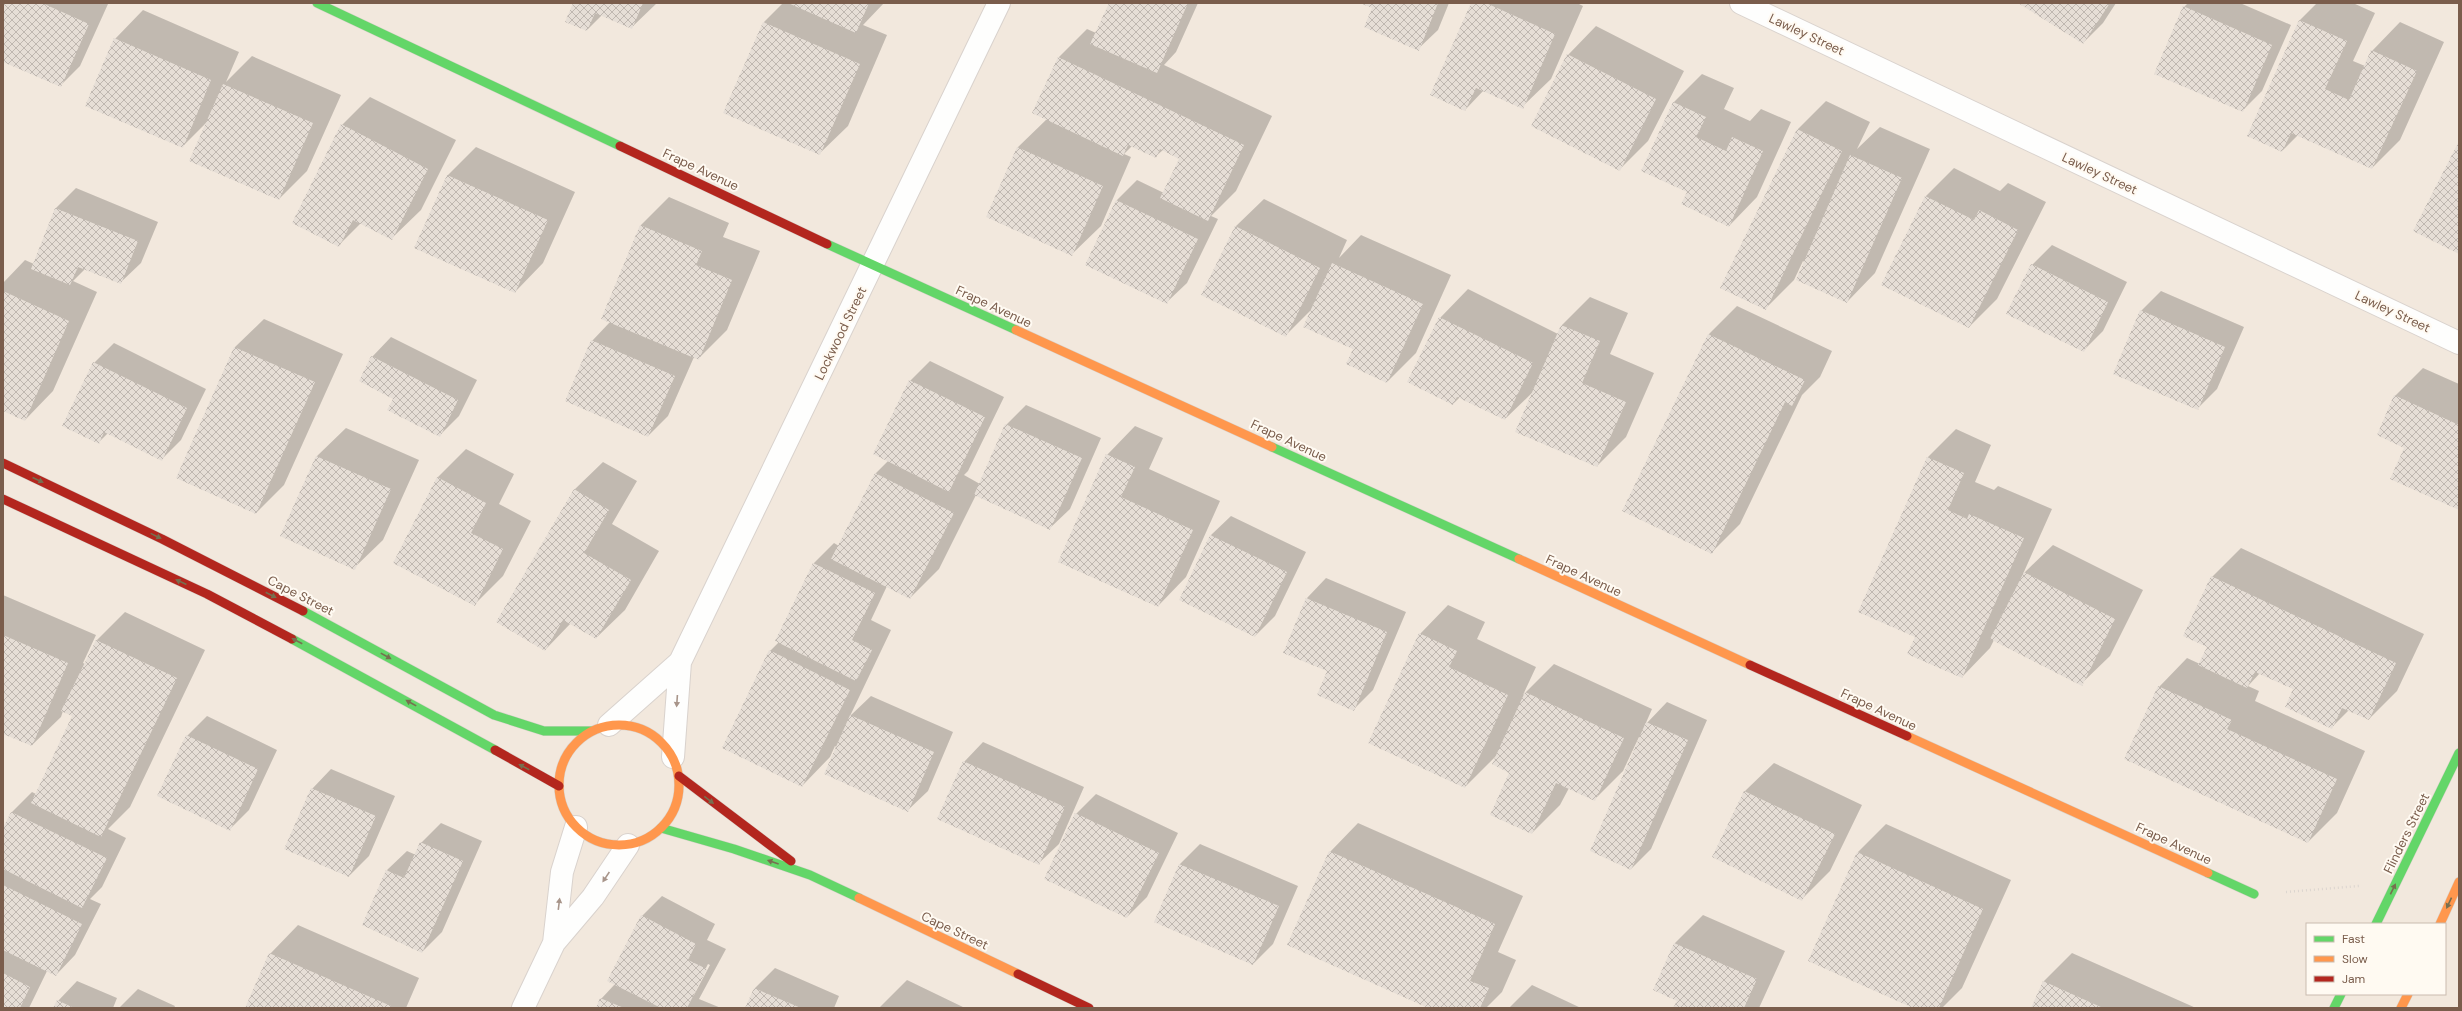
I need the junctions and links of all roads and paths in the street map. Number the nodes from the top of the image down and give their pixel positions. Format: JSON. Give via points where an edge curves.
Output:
{"nodes":[{"id":1,"x":317,"y":3,"type":"edge"},
{"id":2,"x":999,"y":3,"type":"edge"},
{"id":3,"x":1741,"y":3,"type":"edge"},
{"id":4,"x":873,"y":265,"type":"junction"},
{"id":5,"x":2459,"y":342,"type":"edge"},
{"id":6,"x":3,"y":463,"type":"edge"},
{"id":7,"x":3,"y":499,"type":"edge"},
{"id":8,"x":680,"y":662,"type":"junction"},
{"id":9,"x":600,"y":728,"type":"junction"},
{"id":10,"x":2459,"y":753,"type":"edge"},
{"id":11,"x":676,"y":767,"type":"junction"},
{"id":12,"x":559,"y":786,"type":"junction"},
{"id":13,"x":576,"y":827,"type":"junction"},
{"id":14,"x":661,"y":828,"type":"junction"},
{"id":15,"x":628,"y":845,"type":"junction"},
{"id":16,"x":810,"y":875,"type":"junction"},
{"id":17,"x":2459,"y":882,"type":"edge"},
{"id":18,"x":2365,"y":886,"type":"dead end"},
{"id":19,"x":2254,"y":894,"type":"joint"},
{"id":20,"x":2376,"y":923,"type":"edge"},
{"id":21,"x":2440,"y":923,"type":"edge"},
{"id":22,"x":554,"y":942,"type":"junction"},
{"id":23,"x":2340,"y":995,"type":"edge"},
{"id":24,"x":2408,"y":995,"type":"edge"},
{"id":25,"x":523,"y":1008,"type":"edge"},
{"id":26,"x":1089,"y":1008,"type":"edge"},
{"id":27,"x":2334,"y":1008,"type":"edge"},
{"id":28,"x":2401,"y":1008,"type":"edge"}],
"edges":[{"from":1,"to":4,"type":"street","name":"Frape Avenue"},
{"from":2,"to":4,"type":"street","name":"Lockwood Street"},
{"from":3,"to":5,"type":"street","name":"Lawley Street"},
{"from":4,"to":8,"type":"street","name":"Lockwood Street"},
{"from":4,"to":19,"type":"street","name":"Frape Avenue"},
{"from":6,"to":9,"type":"street","name":"Cape Street","one_way":true,"via":[[162,538],[330,625],[494,715],[544,731]]},
{"from":12,"to":7,"type":"street","one_way":true,"via":[[365,677],[207,594]]},
{"from":8,"to":9,"type":"street","name":"Lockwood Street"},
{"from":8,"to":11,"type":"street","name":"Lockwood Street","one_way":true},
{"from":9,"to":11,"type":"street","via":[[628,725],[646,731],[662,742]]},
{"from":9,"to":12,"type":"street","via":[[576,742],[564,758]]},
{"from":20,"to":10,"type":"street","name":"Flinders Street","one_way":true},
{"from":11,"to":14,"type":"street","via":[[679,795],[673,813]]},
{"from":11,"to":16,"type":"street","name":"Cape Street","one_way":true,"via":[[749,831]]},
{"from":12,"to":13,"type":"street","via":[[565,812]]},
{"from":13,"to":15,"type":"street","via":[[591,839],[603,843]]},
{"from":22,"to":13,"type":"street","one_way":true,"via":[[562,872]]},
{"from":14,"to":15,"type":"street","via":[[646,839]]},
{"from":16,"to":14,"type":"street","name":"Cape Street","one_way":true},
{"from":15,"to":22,"type":"street","one_way":true,"via":[[593,896]]},
{"from":16,"to":26,"type":"street","name":"Cape Street"},
{"from":17,"to":21,"type":"street","one_way":true},
{"from":18,"to":19,"type":"path"},
{"from":22,"to":25,"type":"street"},
{"from":23,"to":27,"type":"street"},
{"from":24,"to":28,"type":"street"}]}
